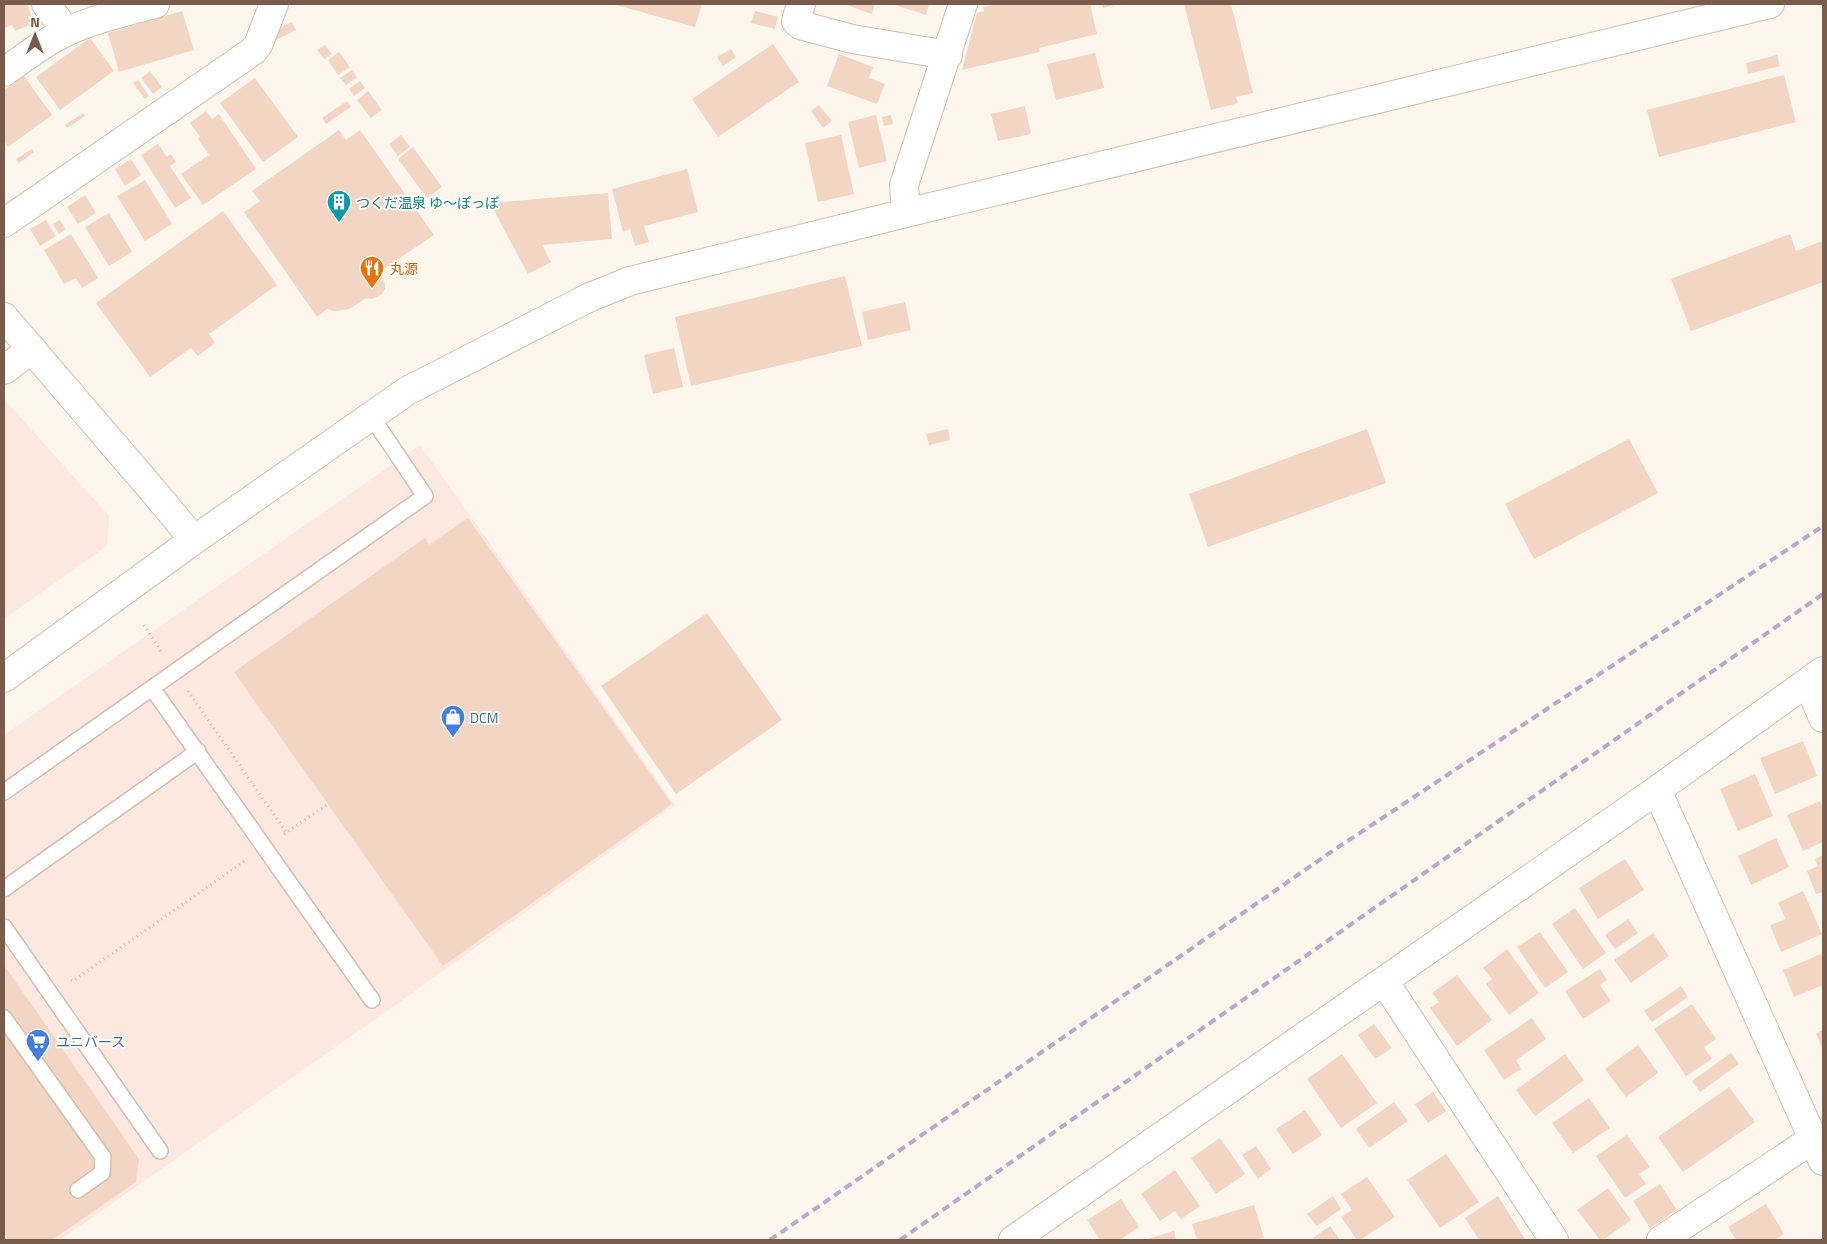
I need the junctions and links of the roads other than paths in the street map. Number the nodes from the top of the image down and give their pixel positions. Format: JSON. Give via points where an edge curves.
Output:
{"nodes":[{"id":1,"x":46,"y":4,"type":"edge"},
{"id":2,"x":155,"y":4,"type":"edge"},
{"id":3,"x":274,"y":4,"type":"edge"},
{"id":4,"x":801,"y":4,"type":"edge"},
{"id":5,"x":963,"y":4,"type":"edge"},
{"id":6,"x":1770,"y":4,"type":"edge"},
{"id":7,"x":66,"y":31,"type":"junction"},
{"id":8,"x":948,"y":55,"type":"junction"},
{"id":9,"x":4,"y":72,"type":"edge"},
{"id":10,"x":906,"y":213,"type":"junction"},
{"id":11,"x":4,"y":223,"type":"edge"},
{"id":12,"x":4,"y":318,"type":"edge"},
{"id":13,"x":32,"y":349,"type":"junction"},
{"id":14,"x":4,"y":370,"type":"edge"},
{"id":15,"x":371,"y":416,"type":"junction"},
{"id":16,"x":194,"y":540,"type":"junction"},
{"id":17,"x":1816,"y":676,"type":"edge"},
{"id":18,"x":4,"y":678,"type":"edge"},
{"id":19,"x":152,"y":688,"type":"junction"},
{"id":20,"x":1823,"y":718,"type":"edge"},
{"id":21,"x":198,"y":751,"type":"junction"},
{"id":22,"x":1658,"y":790,"type":"junction"},
{"id":23,"x":4,"y":792,"type":"edge"},
{"id":24,"x":4,"y":889,"type":"edge"},
{"id":25,"x":4,"y":927,"type":"edge"},
{"id":26,"x":1384,"y":981,"type":"junction"},
{"id":27,"x":372,"y":1000,"type":"dead end"},
{"id":28,"x":4,"y":1018,"type":"edge"},
{"id":29,"x":1818,"y":1150,"type":"edge"},
{"id":30,"x":160,"y":1151,"type":"dead end"},
{"id":31,"x":78,"y":1190,"type":"dead end"},
{"id":32,"x":1675,"y":1236,"type":"edge"},
{"id":33,"x":1020,"y":1238,"type":"edge"},
{"id":34,"x":1554,"y":1240,"type":"edge"}],
"edges":[{"from":1,"to":7,"type":"street"},
{"from":2,"to":7,"type":"street"},
{"from":3,"to":11,"type":"street","via":[[253,51]]},
{"from":4,"to":8,"type":"street","via":[[796,21],[800,25]]},
{"from":5,"to":8,"type":"street"},
{"from":6,"to":10,"type":"street"},
{"from":7,"to":9,"type":"street"},
{"from":8,"to":10,"type":"street","via":[[904,185]]},
{"from":10,"to":15,"type":"street","via":[[630,281],[588,298],[419,385]]},
{"from":12,"to":13,"type":"street"},
{"from":13,"to":14,"type":"street"},
{"from":13,"to":16,"type":"street"},
{"from":15,"to":16,"type":"street"},
{"from":15,"to":19,"type":"lane","via":[[425,496]]},
{"from":16,"to":18,"type":"street"},
{"from":17,"to":20,"type":"street"},
{"from":17,"to":22,"type":"street"},
{"from":19,"to":21,"type":"lane"},
{"from":19,"to":23,"type":"lane"},
{"from":21,"to":24,"type":"lane"},
{"from":21,"to":27,"type":"lane"},
{"from":22,"to":26,"type":"street"},
{"from":22,"to":29,"type":"street"},
{"from":25,"to":30,"type":"lane"},
{"from":26,"to":33,"type":"street"},
{"from":26,"to":34,"type":"street"},
{"from":28,"to":31,"type":"lane","via":[[103,1157],[102,1173]]},
{"from":29,"to":32,"type":"street"}]}
